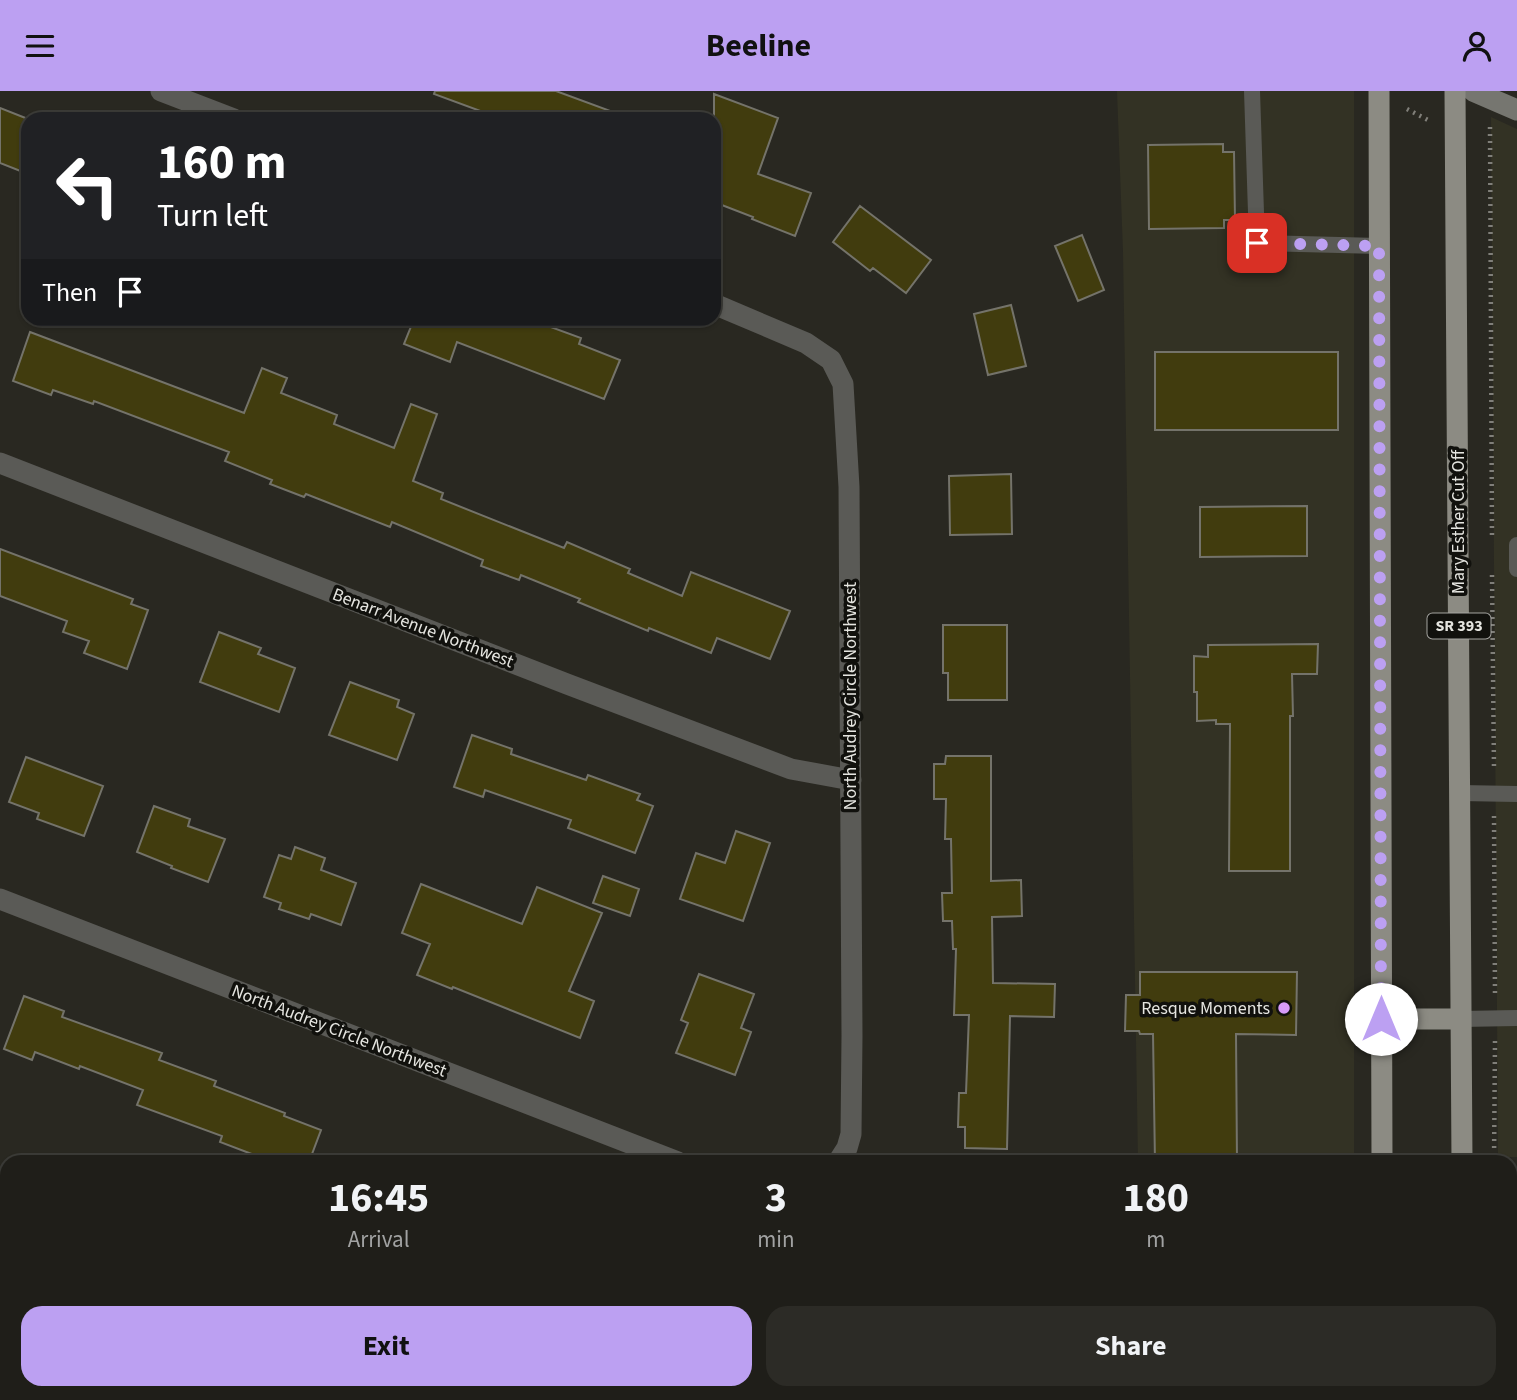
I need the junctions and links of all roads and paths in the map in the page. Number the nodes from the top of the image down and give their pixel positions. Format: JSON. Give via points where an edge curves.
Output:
{"nodes":[{"id":1,"x":161,"y":91,"type":"edge"},
{"id":2,"x":1252,"y":91,"type":"edge"},
{"id":3,"x":1379,"y":91,"type":"edge"},
{"id":4,"x":1455,"y":91,"type":"edge"},
{"id":5,"x":1482,"y":95,"type":"edge"},
{"id":6,"x":1517,"y":110,"type":"edge"},
{"id":7,"x":216,"y":112,"type":"edge"},
{"id":8,"x":1379,"y":246,"type":"junction"},
{"id":9,"x":721,"y":307,"type":"edge"},
{"id":10,"x":0,"y":463,"type":"edge"},
{"id":11,"x":1517,"y":545,"type":"edge"},
{"id":12,"x":1492,"y":550,"type":"dead end"},
{"id":13,"x":1492,"y":563,"type":"dead end"},
{"id":14,"x":1517,"y":569,"type":"edge"},
{"id":15,"x":851,"y":780,"type":"junction"},
{"id":16,"x":1460,"y":793,"type":"junction"},
{"id":17,"x":1494,"y":794,"type":"junction"},
{"id":18,"x":1517,"y":794,"type":"edge"},
{"id":19,"x":0,"y":899,"type":"edge"},
{"id":20,"x":1495,"y":1018,"type":"junction"},
{"id":21,"x":1517,"y":1018,"type":"edge"},
{"id":22,"x":1381,"y":1019,"type":"junction"},
{"id":23,"x":1461,"y":1019,"type":"junction"},
{"id":24,"x":660,"y":1155,"type":"edge"},
{"id":25,"x":842,"y":1155,"type":"edge"},
{"id":26,"x":1382,"y":1155,"type":"edge"},
{"id":27,"x":1462,"y":1155,"type":"edge"},
{"id":28,"x":1494,"y":1155,"type":"edge"}],
"edges":[{"from":1,"to":7,"type":"street"},
{"from":2,"to":8,"type":"lane","via":[[1257,243]]},
{"from":3,"to":8,"type":"main road"},
{"from":4,"to":16,"type":"main road","name":"Mary Esther Cut Off","number":"SR 393"},
{"from":5,"to":6,"type":"street"},
{"from":5,"to":12,"type":"path"},
{"from":8,"to":22,"type":"main road"},
{"from":9,"to":15,"type":"street","name":"North Audrey Circle Northwest","via":[[806,343],[831,360],[844,384]]},
{"from":10,"to":15,"type":"street","name":"Benarr Avenue Northwest","via":[[791,769]]},
{"from":11,"to":14,"type":"lane"},
{"from":13,"to":17,"type":"path"},
{"from":15,"to":25,"type":"street","name":"North Audrey Circle Northwest","via":[[850,1134]]},
{"from":16,"to":17,"type":"lane"},
{"from":16,"to":23,"type":"main road","name":"Mary Esther Cut Off","number":"SR 393"},
{"from":17,"to":18,"type":"lane"},
{"from":17,"to":20,"type":"path"},
{"from":19,"to":24,"type":"street","name":"North Audrey Circle Northwest"},
{"from":20,"to":21,"type":"lane"},
{"from":20,"to":23,"type":"lane"},
{"from":20,"to":28,"type":"path"},
{"from":22,"to":23,"type":"main road"},
{"from":22,"to":26,"type":"main road"},
{"from":23,"to":27,"type":"main road","name":"Mary Esther Cut Off","number":"SR 393"}]}
